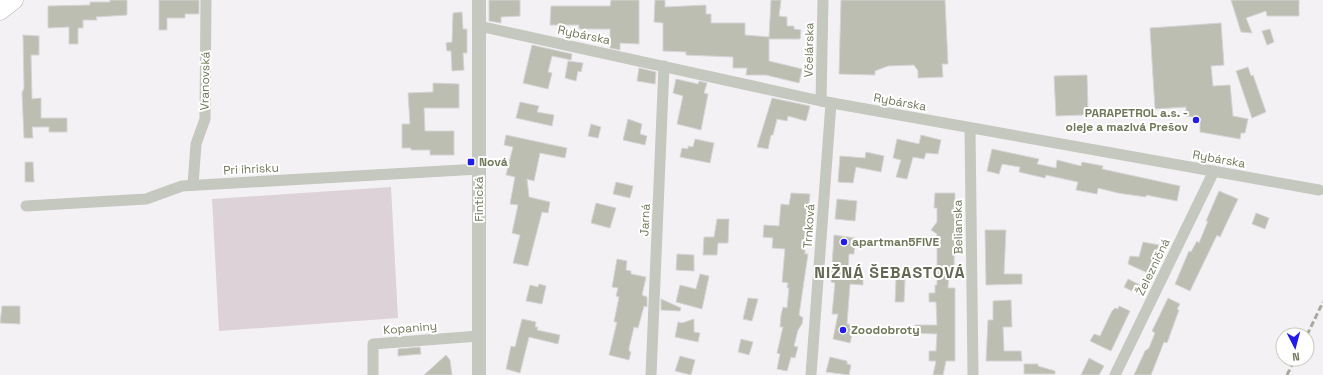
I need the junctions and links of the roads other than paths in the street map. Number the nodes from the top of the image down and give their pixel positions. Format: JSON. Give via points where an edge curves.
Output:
{"nodes":[{"id":1,"x":14,"y":0,"type":"edge"},
{"id":2,"x":206,"y":0,"type":"edge"},
{"id":3,"x":479,"y":0,"type":"edge"},
{"id":4,"x":823,"y":0,"type":"edge"},
{"id":5,"x":0,"y":11,"type":"edge"},
{"id":6,"x":479,"y":26,"type":"junction"},
{"id":7,"x":664,"y":66,"type":"junction"},
{"id":8,"x":826,"y":102,"type":"junction"},
{"id":9,"x":970,"y":128,"type":"junction"},
{"id":10,"x":479,"y":169,"type":"junction"},
{"id":11,"x":1214,"y":171,"type":"junction"},
{"id":12,"x":193,"y":185,"type":"junction"},
{"id":13,"x":1319,"y":190,"type":"dead end"},
{"id":14,"x":26,"y":206,"type":"dead end"},
{"id":15,"x":479,"y":336,"type":"junction"},
{"id":16,"x":373,"y":375,"type":"edge"},
{"id":17,"x":479,"y":375,"type":"edge"},
{"id":18,"x":651,"y":375,"type":"edge"},
{"id":19,"x":811,"y":375,"type":"edge"},
{"id":20,"x":972,"y":375,"type":"edge"},
{"id":21,"x":1115,"y":375,"type":"edge"}],
"edges":[{"from":1,"to":5,"type":"main road"},
{"from":2,"to":12,"type":"street","name":"Vranovská","via":[[205,119],[196,144]]},
{"from":3,"to":6,"type":"street","name":"Fintická"},
{"from":4,"to":8,"type":"street","name":"Včelárska"},
{"from":6,"to":7,"type":"street","name":"Rybárska"},
{"from":6,"to":10,"type":"street","name":"Fintická"},
{"from":7,"to":8,"type":"street","name":"Rybárska"},
{"from":7,"to":18,"type":"street","name":"Jarná"},
{"from":8,"to":9,"type":"street","name":"Rybárska"},
{"from":8,"to":19,"type":"street","name":"Trnková"},
{"from":9,"to":11,"type":"street","name":"Rybárska"},
{"from":9,"to":20,"type":"street","name":"Belianska"},
{"from":10,"to":12,"type":"street","name":"Pri ihrisku"},
{"from":10,"to":15,"type":"street","name":"Fintická"},
{"from":11,"to":13,"type":"street","name":"Rybárska"},
{"from":11,"to":21,"type":"street","name":"Železničná"},
{"from":12,"to":14,"type":"street","name":"Pri ihrisku","via":[[182,186],[146,199]]},
{"from":15,"to":16,"type":"street","name":"Kopaniny","via":[[373,344]]},
{"from":15,"to":17,"type":"street","name":"Fintická"}]}
